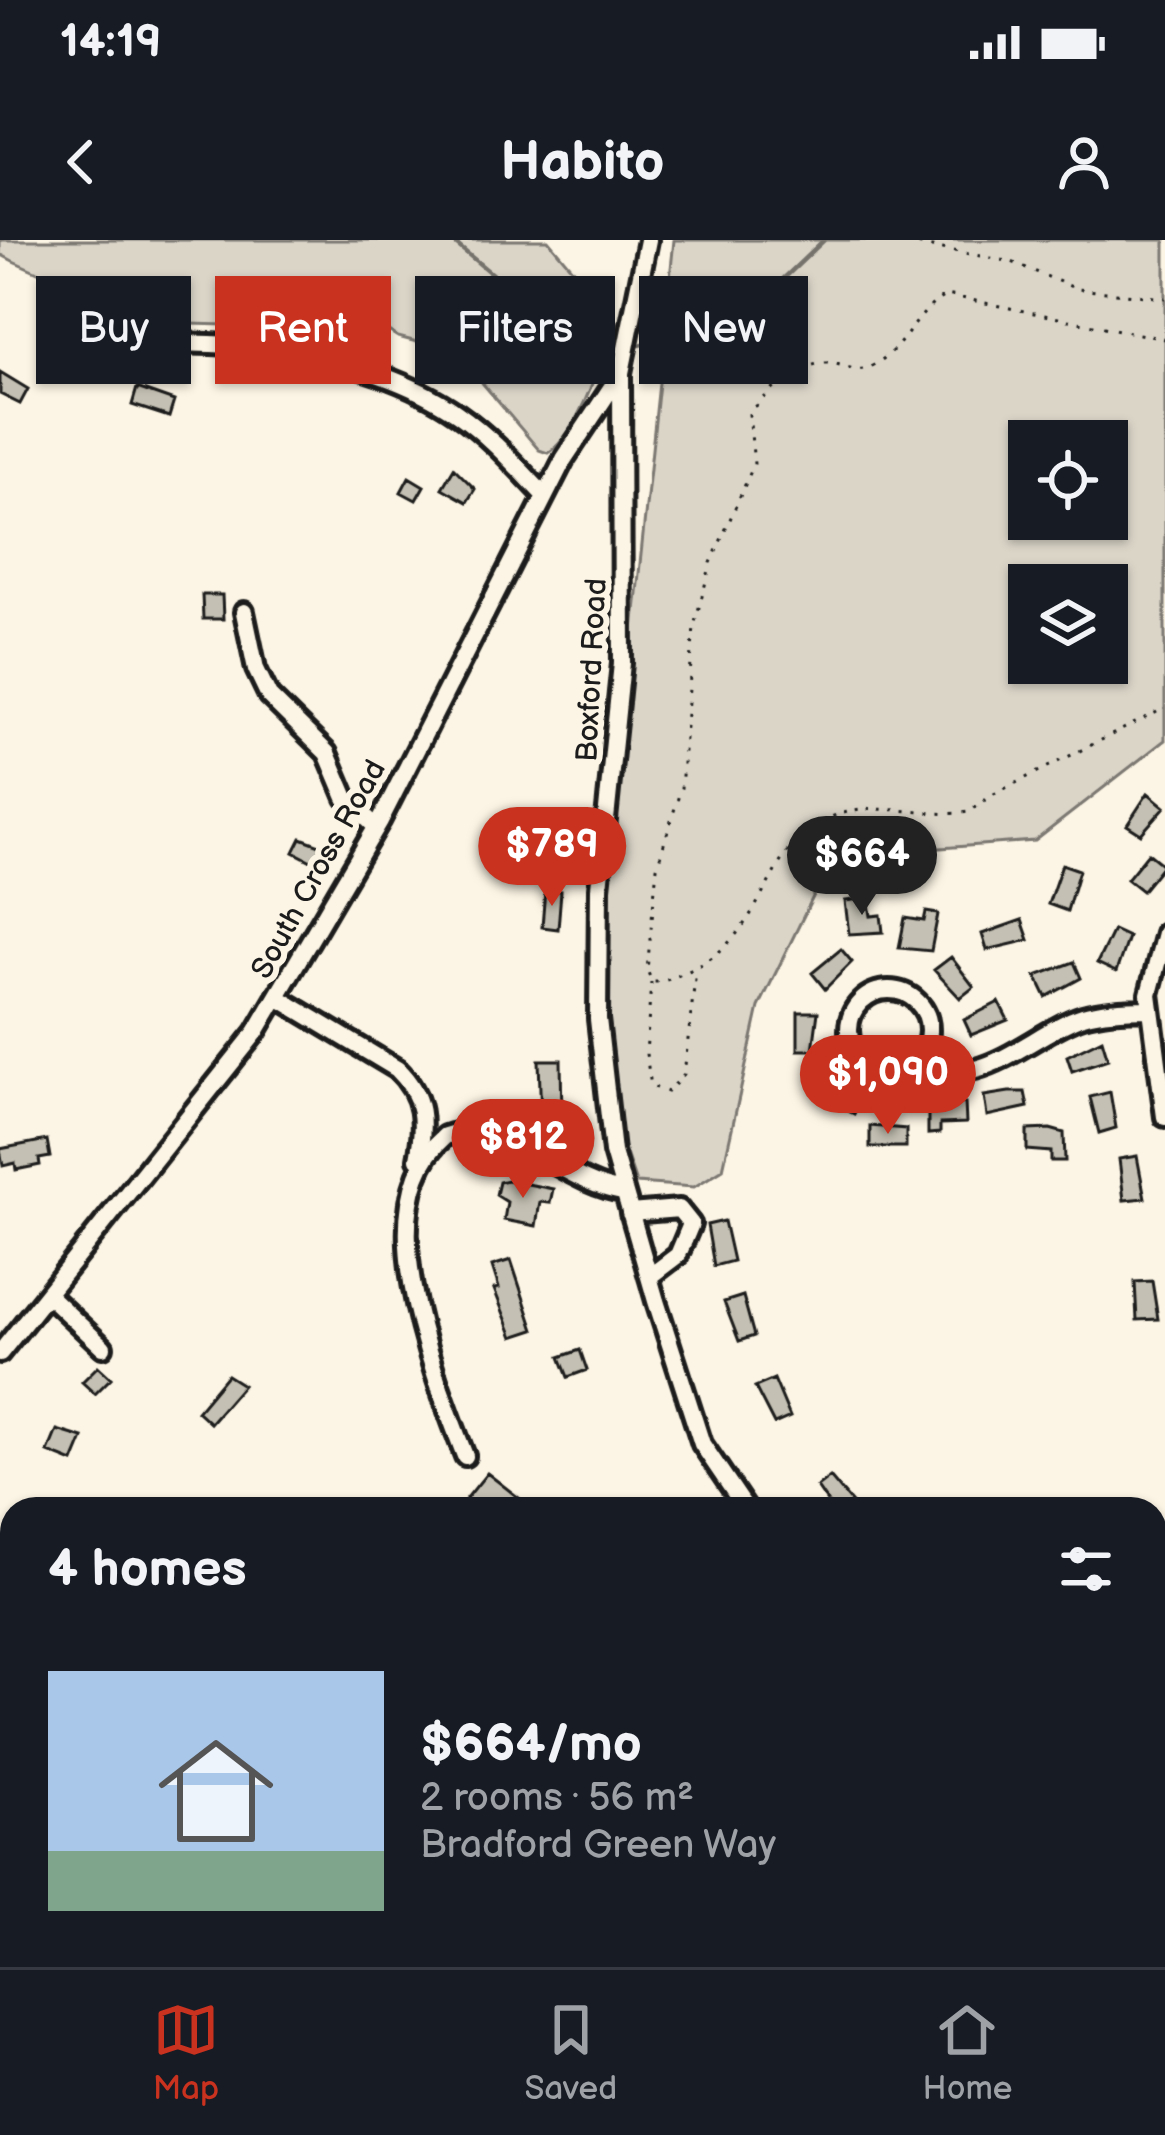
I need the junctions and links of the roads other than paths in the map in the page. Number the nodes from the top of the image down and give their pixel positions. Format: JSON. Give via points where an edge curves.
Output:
{"nodes":[{"id":1,"x":648,"y":240,"type":"edge"},
{"id":2,"x":191,"y":343,"type":"edge"},
{"id":3,"x":621,"y":373,"type":"junction"},
{"id":4,"x":545,"y":496,"type":"junction"},
{"id":5,"x":244,"y":612,"type":"dead end"},
{"id":6,"x":376,"y":827,"type":"junction"},
{"id":7,"x":1165,"y":934,"type":"edge"},
{"id":8,"x":277,"y":997,"type":"junction"},
{"id":9,"x":1149,"y":1009,"type":"junction"},
{"id":10,"x":920,"y":1055,"type":"junction"},
{"id":11,"x":1165,"y":1117,"type":"edge"},
{"id":12,"x":416,"y":1167,"type":"junction"},
{"id":13,"x":623,"y":1192,"type":"junction"},
{"id":14,"x":630,"y":1213,"type":"junction"},
{"id":15,"x":649,"y":1277,"type":"junction"},
{"id":16,"x":48,"y":1295,"type":"junction"},
{"id":17,"x":103,"y":1347,"type":"dead end"},
{"id":18,"x":0,"y":1353,"type":"edge"},
{"id":19,"x":466,"y":1456,"type":"dead end"},
{"id":20,"x":738,"y":1497,"type":"edge"}],
"edges":[{"from":1,"to":3,"type":"street","name":"Boxford Road"},
{"from":2,"to":4,"type":"street","via":[[219,341],[389,381],[456,413]]},
{"from":3,"to":4,"type":"street","name":"South Cross Road"},
{"from":3,"to":13,"type":"street","name":"Boxford Road","via":[[622,663],[596,951],[605,1091]]},
{"from":4,"to":6,"type":"street","name":"South Cross Road"},
{"from":5,"to":6,"type":"street","via":[[269,696],[327,753],[346,799]]},
{"from":6,"to":8,"type":"street","name":"South Cross Road"},
{"from":7,"to":9,"type":"street"},
{"from":8,"to":12,"type":"street","via":[[412,1084],[423,1113]]},
{"from":8,"to":16,"type":"street","name":"South Cross Road","via":[[218,1084]]},
{"from":9,"to":10,"type":"street","via":[[1080,1016],[968,1072],[933,1068]]},
{"from":9,"to":11,"type":"street"},
{"from":10,"to":10,"type":"street","via":[[893,1070],[863,1062],[848,1035],[857,1005],[884,990],[914,999],[929,1026]]},
{"from":12,"to":13,"type":"street","via":[[445,1136],[490,1130],[543,1162]]},
{"from":12,"to":19,"type":"street","via":[[410,1242],[418,1317]]},
{"from":13,"to":14,"type":"street","name":"Boxford Road"},
{"from":14,"to":15,"type":"street","name":"Boxford Road"},
{"from":14,"to":15,"type":"street","via":[[680,1209],[692,1224],[678,1256]]},
{"from":15,"to":20,"type":"street","name":"Boxford Road","via":[[702,1444]]},
{"from":16,"to":17,"type":"street"},
{"from":16,"to":18,"type":"street","name":"South Cross Road"}]}
